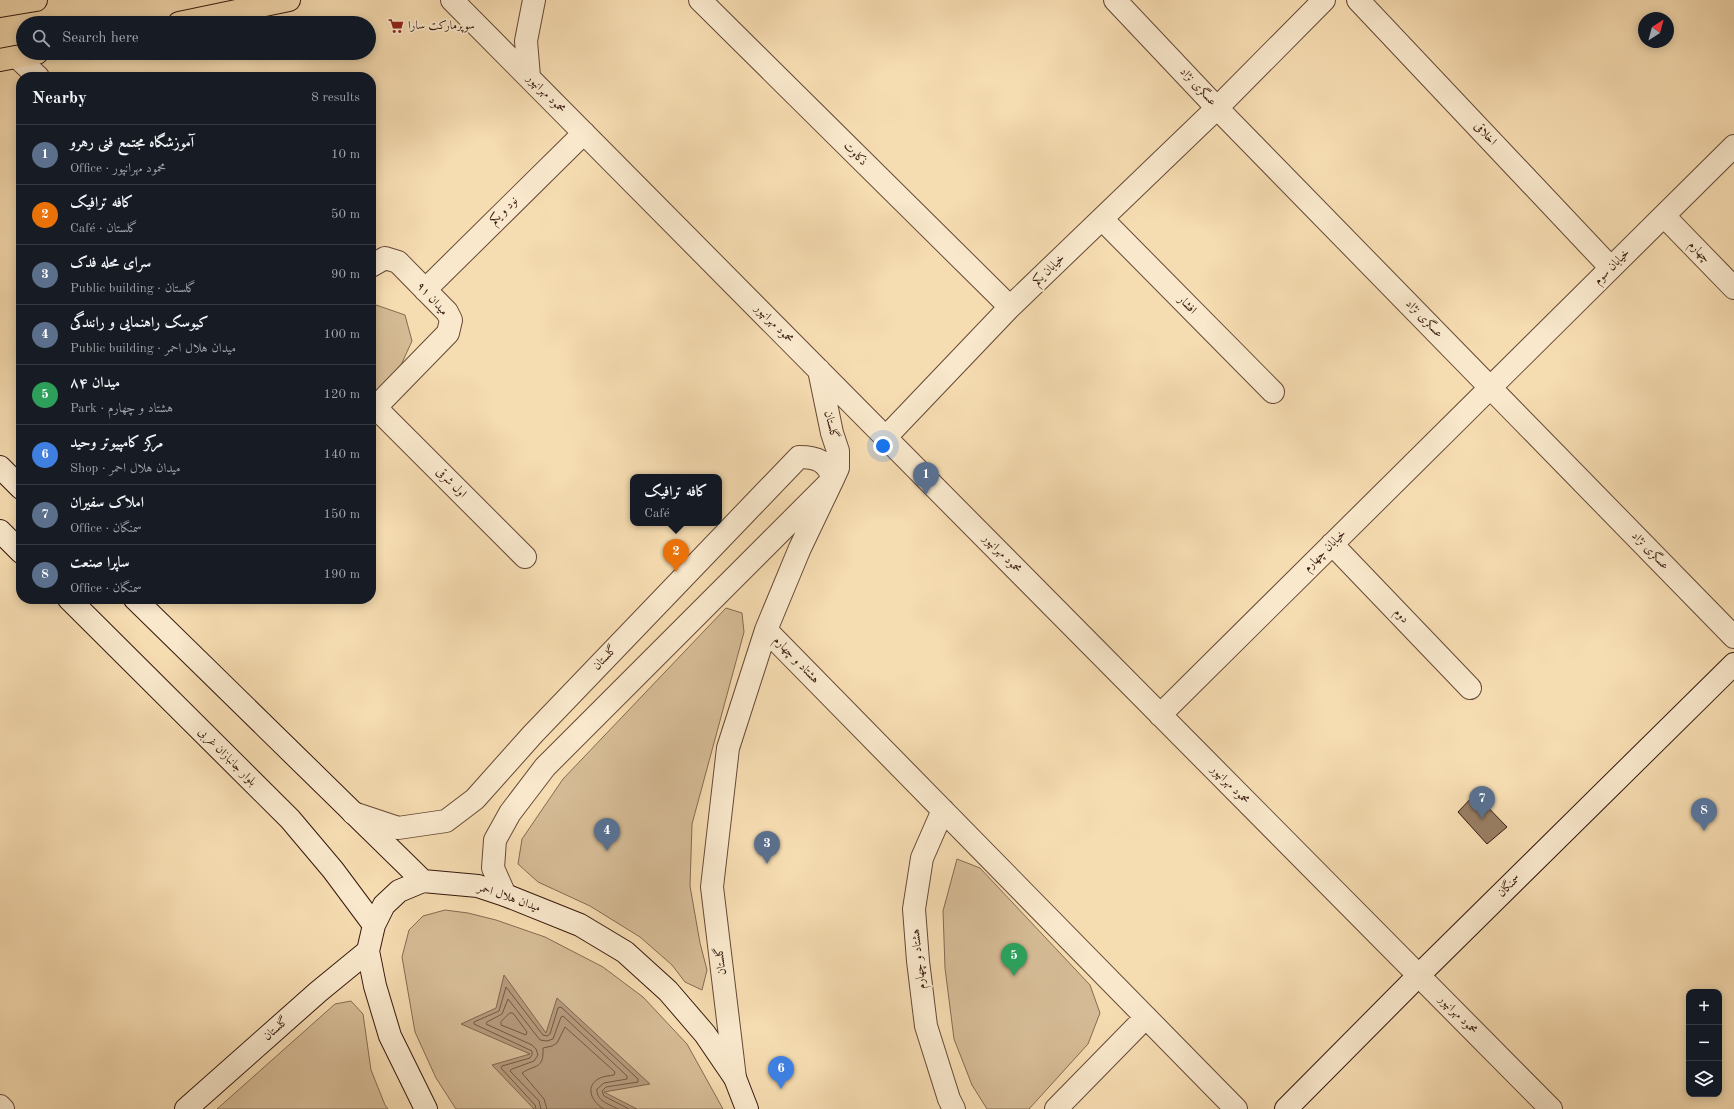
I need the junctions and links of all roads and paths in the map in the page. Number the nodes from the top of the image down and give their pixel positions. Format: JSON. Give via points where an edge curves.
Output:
{"nodes":[{"id":1,"x":36,"y":0,"type":"edge"},
{"id":2,"x":288,"y":0,"type":"edge"},
{"id":3,"x":452,"y":0,"type":"edge"},
{"id":4,"x":534,"y":0,"type":"edge"},
{"id":5,"x":700,"y":0,"type":"edge"},
{"id":6,"x":1115,"y":0,"type":"edge"},
{"id":7,"x":1324,"y":0,"type":"edge"},
{"id":8,"x":1358,"y":0,"type":"edge"},
{"id":9,"x":0,"y":6,"type":"edge"},
{"id":10,"x":212,"y":16,"type":"edge"},
{"id":11,"x":21,"y":60,"type":"edge"},
{"id":12,"x":33,"y":72,"type":"edge"},
{"id":13,"x":529,"y":77,"type":"junction"},
{"id":14,"x":1217,"y":108,"type":"junction"},
{"id":15,"x":584,"y":133,"type":"junction"},
{"id":16,"x":1734,"y":146,"type":"edge"},
{"id":17,"x":1664,"y":216,"type":"junction"},
{"id":18,"x":1102,"y":218,"type":"junction"},
{"id":19,"x":376,"y":263,"type":"edge"},
{"id":20,"x":1611,"y":268,"type":"junction"},
{"id":21,"x":1734,"y":288,"type":"edge"},
{"id":22,"x":425,"y":290,"type":"junction"},
{"id":23,"x":1010,"y":308,"type":"junction"},
{"id":24,"x":819,"y":370,"type":"junction"},
{"id":25,"x":1490,"y":388,"type":"junction"},
{"id":26,"x":1272,"y":392,"type":"dead end"},
{"id":27,"x":376,"y":408,"type":"edge"},
{"id":28,"x":376,"y":412,"type":"edge"},
{"id":29,"x":886,"y":437,"type":"junction"},
{"id":30,"x":0,"y":467,"type":"edge"},
{"id":31,"x":833,"y":479,"type":"junction"},
{"id":32,"x":16,"y":483,"type":"edge"},
{"id":33,"x":0,"y":531,"type":"edge"},
{"id":34,"x":1332,"y":544,"type":"junction"},
{"id":35,"x":16,"y":547,"type":"edge"},
{"id":36,"x":525,"y":557,"type":"dead end"},
{"id":37,"x":74,"y":604,"type":"edge"},
{"id":38,"x":140,"y":604,"type":"edge"},
{"id":39,"x":766,"y":630,"type":"junction"},
{"id":40,"x":1734,"y":637,"type":"edge"},
{"id":41,"x":1734,"y":664,"type":"edge"},
{"id":42,"x":1470,"y":688,"type":"dead end"},
{"id":43,"x":1160,"y":715,"type":"junction"},
{"id":44,"x":943,"y":810,"type":"junction"},
{"id":45,"x":353,"y":813,"type":"junction"},
{"id":46,"x":423,"y":881,"type":"junction"},
{"id":47,"x":505,"y":895,"type":"junction"},
{"id":48,"x":374,"y":925,"type":"junction"},
{"id":49,"x":368,"y":951,"type":"junction"},
{"id":50,"x":1419,"y":976,"type":"junction"},
{"id":51,"x":1146,"y":1017,"type":"junction"},
{"id":52,"x":735,"y":1078,"type":"junction"},
{"id":53,"x":0,"y":1106,"type":"edge"},
{"id":54,"x":3,"y":1109,"type":"edge"},
{"id":55,"x":186,"y":1109,"type":"edge"},
{"id":56,"x":426,"y":1109,"type":"edge"},
{"id":57,"x":746,"y":1109,"type":"edge"},
{"id":58,"x":954,"y":1109,"type":"edge"},
{"id":59,"x":1056,"y":1109,"type":"edge"},
{"id":60,"x":1236,"y":1109,"type":"edge"},
{"id":61,"x":1286,"y":1109,"type":"edge"},
{"id":62,"x":1551,"y":1109,"type":"edge"}],
"edges":[{"from":1,"to":9,"type":"main road"},
{"from":2,"to":10,"type":"main road"},
{"from":3,"to":13,"type":"street","name":"محمود مهرانپور"},
{"from":4,"to":13,"type":"street","via":[[526,41]]},
{"from":5,"to":23,"type":"street","name":"ذکاوت"},
{"from":6,"to":14,"type":"street","name":"عسگری نژاد"},
{"from":7,"to":14,"type":"street"},
{"from":8,"to":20,"type":"street","name":"اخلاقی"},
{"from":11,"to":12,"type":"street"},
{"from":13,"to":15,"type":"street","name":"محمود مهرانپور"},
{"from":14,"to":18,"type":"street","name":"خیابان یکم"},
{"from":14,"to":25,"type":"street","name":"عسگری نژاد"},
{"from":15,"to":22,"type":"street","name":"نود و یکم"},
{"from":15,"to":24,"type":"street","name":"محمود مهرانپور"},
{"from":16,"to":17,"type":"street","name":"خیابان سوم"},
{"from":17,"to":20,"type":"street","name":"خیابان سوم"},
{"from":17,"to":21,"type":"street","name":"چهارم"},
{"from":18,"to":23,"type":"street","name":"خیابان یکم"},
{"from":18,"to":26,"type":"street","name":"افشار"},
{"from":19,"to":22,"type":"street","name":"میدان ۹۱","via":[[385,258],[398,262]]},
{"from":20,"to":25,"type":"street","name":"خیابان سوم"},
{"from":22,"to":27,"type":"street","name":"میدان ۹۱","via":[[447,312],[451,320],[448,333]]},
{"from":23,"to":29,"type":"street","name":"خیابان یکم"},
{"from":24,"to":29,"type":"street","name":"محمود مهرانپور"},
{"from":24,"to":31,"type":"street","name":"گلستان","via":[[838,451],[838,468]]},
{"from":25,"to":34,"type":"street","name":"خیابان چهارم"},
{"from":25,"to":40,"type":"street","name":"عسگری نژاد"},
{"from":28,"to":36,"type":"street","name":"اول شرقی"},
{"from":29,"to":43,"type":"street","name":"محمود مهرانپور"},
{"from":30,"to":32,"type":"street"},
{"from":31,"to":39,"type":"street","name":"گلستان","via":[[800,548]]},
{"from":31,"to":45,"type":"street","name":"گلستان","via":[[824,463],[812,457],[799,457],[533,734],[475,799],[446,821],[398,828]]},
{"from":31,"to":47,"type":"street","via":[[545,767],[510,813],[495,840],[493,868]]},
{"from":33,"to":35,"type":"street"},
{"from":34,"to":42,"type":"street","name":"دوم"},
{"from":34,"to":43,"type":"street","name":"خیابان چهارم"},
{"from":37,"to":48,"type":"street","name":"بلوار جانبازان غربی","via":[[290,819],[333,870]]},
{"from":38,"to":45,"type":"street"},
{"from":39,"to":44,"type":"street","name":"هشتاد و چهارم"},
{"from":39,"to":52,"type":"street","name":"گلستان","via":[[728,748],[712,887]]},
{"from":41,"to":50,"type":"street","name":"سمنگان"},
{"from":43,"to":50,"type":"street","name":"محمود مهرانپور"},
{"from":44,"to":51,"type":"street","name":"هشتاد و چهارم"},
{"from":44,"to":58,"type":"street","name":"هشتاد و چهارم","via":[[922,858],[914,909],[926,1026],[948,1099]]},
{"from":45,"to":46,"type":"street"},
{"from":46,"to":47,"type":"street","name":"میدان هلال احمر","via":[[478,886]]},
{"from":46,"to":48,"type":"street","name":"میدان هلال احمر","via":[[400,891],[384,905]]},
{"from":47,"to":52,"type":"street","name":"میدان هلال احمر","via":[[580,925],[625,952],[668,991],[705,1034]]},
{"from":48,"to":49,"type":"street","name":"میدان هلال احمر"},
{"from":49,"to":55,"type":"street","name":"گلستان"},
{"from":49,"to":56,"type":"street","name":"میدان هلال احمر","via":[[390,1036]]},
{"from":50,"to":61,"type":"street","name":"سمنگان"},
{"from":50,"to":62,"type":"street","name":"محمود مهرانپور"},
{"from":51,"to":59,"type":"street"},
{"from":51,"to":60,"type":"street","name":"هشتاد و چهارم"},
{"from":52,"to":57,"type":"street","name":"میدان هلال احمر"},
{"from":53,"to":54,"type":"street"}]}
